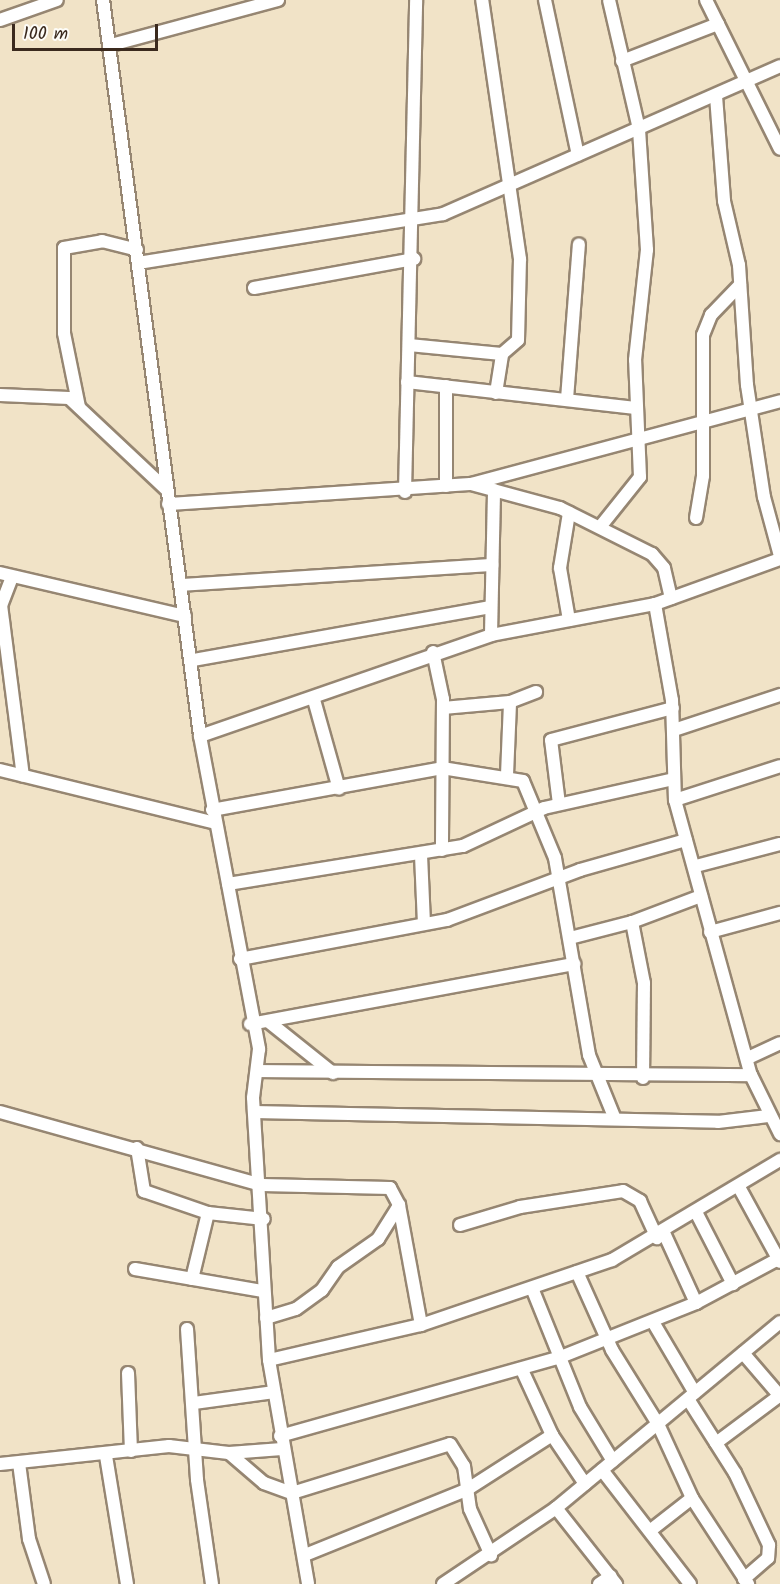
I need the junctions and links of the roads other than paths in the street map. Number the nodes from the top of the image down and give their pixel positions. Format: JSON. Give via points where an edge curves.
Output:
{"nodes":[{"id":1,"x":57,"y":0,"type":"edge"},
{"id":2,"x":103,"y":0,"type":"edge"},
{"id":3,"x":278,"y":0,"type":"edge"},
{"id":4,"x":416,"y":0,"type":"edge"},
{"id":5,"x":482,"y":0,"type":"edge"},
{"id":6,"x":545,"y":0,"type":"edge"},
{"id":7,"x":609,"y":0,"type":"edge"},
{"id":8,"x":706,"y":0,"type":"edge"},
{"id":9,"x":0,"y":20,"type":"edge"},
{"id":10,"x":718,"y":24,"type":"junction"},
{"id":11,"x":111,"y":45,"type":"junction"},
{"id":12,"x":622,"y":61,"type":"junction"},
{"id":13,"x":780,"y":66,"type":"edge"},
{"id":14,"x":751,"y":81,"type":"junction"},
{"id":15,"x":716,"y":96,"type":"junction"},
{"id":16,"x":639,"y":129,"type":"junction"},
{"id":17,"x":780,"y":149,"type":"edge"},
{"id":18,"x":578,"y":155,"type":"junction"},
{"id":19,"x":506,"y":186,"type":"junction"},
{"id":20,"x":413,"y":220,"type":"junction"},
{"id":21,"x":579,"y":244,"type":"dead end"},
{"id":22,"x":137,"y":257,"type":"junction"},
{"id":23,"x":414,"y":259,"type":"junction"},
{"id":24,"x":740,"y":285,"type":"junction"},
{"id":25,"x":254,"y":288,"type":"dead end"},
{"id":26,"x":409,"y":345,"type":"junction"},
{"id":27,"x":502,"y":354,"type":"junction"},
{"id":28,"x":407,"y":382,"type":"junction"},
{"id":29,"x":446,"y":387,"type":"junction"},
{"id":30,"x":496,"y":393,"type":"junction"},
{"id":31,"x":0,"y":395,"type":"edge"},
{"id":32,"x":567,"y":399,"type":"junction"},
{"id":33,"x":780,"y":401,"type":"edge"},
{"id":34,"x":80,"y":407,"type":"junction"},
{"id":35,"x":636,"y":408,"type":"junction"},
{"id":36,"x":752,"y":411,"type":"junction"},
{"id":37,"x":701,"y":426,"type":"junction"},
{"id":38,"x":639,"y":437,"type":"junction"},
{"id":39,"x":471,"y":484,"type":"junction"},
{"id":40,"x":446,"y":486,"type":"junction"},
{"id":41,"x":166,"y":489,"type":"junction"},
{"id":42,"x":494,"y":490,"type":"junction"},
{"id":43,"x":405,"y":492,"type":"junction"},
{"id":44,"x":168,"y":504,"type":"junction"},
{"id":45,"x":569,"y":513,"type":"junction"},
{"id":46,"x":696,"y":518,"type":"dead end"},
{"id":47,"x":600,"y":527,"type":"junction"},
{"id":48,"x":780,"y":558,"type":"edge"},
{"id":49,"x":492,"y":565,"type":"junction"},
{"id":50,"x":6,"y":575,"type":"edge"},
{"id":51,"x":181,"y":585,"type":"junction"},
{"id":52,"x":671,"y":598,"type":"junction"},
{"id":53,"x":655,"y":604,"type":"junction"},
{"id":54,"x":490,"y":607,"type":"junction"},
{"id":55,"x":185,"y":616,"type":"junction"},
{"id":56,"x":568,"y":620,"type":"junction"},
{"id":57,"x":491,"y":635,"type":"junction"},
{"id":58,"x":433,"y":652,"type":"junction"},
{"id":59,"x":193,"y":660,"type":"junction"},
{"id":60,"x":536,"y":692,"type":"dead end"},
{"id":61,"x":780,"y":695,"type":"edge"},
{"id":62,"x":314,"y":700,"type":"junction"},
{"id":63,"x":510,"y":702,"type":"junction"},
{"id":64,"x":443,"y":708,"type":"junction"},
{"id":65,"x":672,"y":708,"type":"junction"},
{"id":66,"x":674,"y":730,"type":"junction"},
{"id":67,"x":200,"y":736,"type":"junction"},
{"id":68,"x":780,"y":766,"type":"edge"},
{"id":69,"x":442,"y":768,"type":"junction"},
{"id":70,"x":0,"y":770,"type":"edge"},
{"id":71,"x":23,"y":776,"type":"junction"},
{"id":72,"x":507,"y":776,"type":"junction"},
{"id":73,"x":674,"y":779,"type":"junction"},
{"id":74,"x":339,"y":789,"type":"junction"},
{"id":75,"x":675,"y":800,"type":"junction"},
{"id":76,"x":559,"y":804,"type":"junction"},
{"id":77,"x":212,"y":810,"type":"junction"},
{"id":78,"x":539,"y":810,"type":"junction"},
{"id":79,"x":215,"y":823,"type":"junction"},
{"id":80,"x":686,"y":840,"type":"junction"},
{"id":81,"x":780,"y":844,"type":"edge"},
{"id":82,"x":442,"y":850,"type":"junction"},
{"id":83,"x":421,"y":855,"type":"junction"},
{"id":84,"x":696,"y":866,"type":"junction"},
{"id":85,"x":559,"y":877,"type":"junction"},
{"id":86,"x":228,"y":884,"type":"junction"},
{"id":87,"x":701,"y":896,"type":"junction"},
{"id":88,"x":780,"y":913,"type":"edge"},
{"id":89,"x":632,"y":922,"type":"junction"},
{"id":90,"x":424,"y":923,"type":"junction"},
{"id":91,"x":710,"y":932,"type":"junction"},
{"id":92,"x":570,"y":938,"type":"junction"},
{"id":93,"x":240,"y":959,"type":"junction"},
{"id":94,"x":574,"y":964,"type":"junction"},
{"id":95,"x":269,"y":1022,"type":"junction"},
{"id":96,"x":250,"y":1024,"type":"junction"},
{"id":97,"x":780,"y":1043,"type":"edge"},
{"id":98,"x":748,"y":1058,"type":"junction"},
{"id":99,"x":259,"y":1071,"type":"junction"},
{"id":100,"x":333,"y":1073,"type":"junction"},
{"id":101,"x":751,"y":1075,"type":"junction"},
{"id":102,"x":595,"y":1077,"type":"junction"},
{"id":103,"x":643,"y":1078,"type":"junction"},
{"id":104,"x":0,"y":1112,"type":"edge"},
{"id":105,"x":254,"y":1112,"type":"junction"},
{"id":106,"x":768,"y":1116,"type":"junction"},
{"id":107,"x":615,"y":1119,"type":"junction"},
{"id":108,"x":780,"y":1134,"type":"edge"},
{"id":109,"x":137,"y":1148,"type":"junction"},
{"id":110,"x":780,"y":1160,"type":"edge"},
{"id":111,"x":262,"y":1185,"type":"junction"},
{"id":112,"x":740,"y":1189,"type":"junction"},
{"id":113,"x":399,"y":1205,"type":"junction"},
{"id":114,"x":208,"y":1213,"type":"junction"},
{"id":115,"x":697,"y":1214,"type":"junction"},
{"id":116,"x":264,"y":1219,"type":"junction"},
{"id":117,"x":460,"y":1225,"type":"dead end"},
{"id":118,"x":660,"y":1236,"type":"junction"},
{"id":119,"x":779,"y":1260,"type":"edge"},
{"id":120,"x":135,"y":1269,"type":"dead end"},
{"id":121,"x":578,"y":1272,"type":"junction"},
{"id":122,"x":192,"y":1279,"type":"junction"},
{"id":123,"x":733,"y":1284,"type":"junction"},
{"id":124,"x":532,"y":1288,"type":"junction"},
{"id":125,"x":263,"y":1291,"type":"junction"},
{"id":126,"x":696,"y":1304,"type":"junction"},
{"id":127,"x":266,"y":1318,"type":"junction"},
{"id":128,"x":653,"y":1322,"type":"junction"},
{"id":129,"x":780,"y":1322,"type":"edge"},
{"id":130,"x":420,"y":1325,"type":"junction"},
{"id":131,"x":188,"y":1329,"type":"dead end"},
{"id":132,"x":606,"y":1338,"type":"junction"},
{"id":133,"x":743,"y":1353,"type":"junction"},
{"id":134,"x":558,"y":1358,"type":"junction"},
{"id":135,"x":269,"y":1360,"type":"junction"},
{"id":136,"x":522,"y":1370,"type":"junction"},
{"id":137,"x":128,"y":1373,"type":"dead end"},
{"id":138,"x":274,"y":1392,"type":"junction"},
{"id":139,"x":691,"y":1396,"type":"junction"},
{"id":140,"x":780,"y":1396,"type":"edge"},
{"id":141,"x":194,"y":1403,"type":"junction"},
{"id":142,"x":658,"y":1424,"type":"junction"},
{"id":143,"x":280,"y":1436,"type":"junction"},
{"id":144,"x":552,"y":1436,"type":"junction"},
{"id":145,"x":716,"y":1443,"type":"junction"},
{"id":146,"x":198,"y":1446,"type":"junction"},
{"id":147,"x":282,"y":1449,"type":"junction"},
{"id":148,"x":131,"y":1450,"type":"junction"},
{"id":149,"x":229,"y":1453,"type":"junction"},
{"id":150,"x":106,"y":1456,"type":"junction"},
{"id":151,"x":613,"y":1461,"type":"junction"},
{"id":152,"x":19,"y":1463,"type":"junction"},
{"id":153,"x":0,"y":1464,"type":"edge"},
{"id":154,"x":602,"y":1470,"type":"junction"},
{"id":155,"x":585,"y":1484,"type":"junction"},
{"id":156,"x":468,"y":1489,"type":"junction"},
{"id":157,"x":292,"y":1493,"type":"junction"},
{"id":158,"x":692,"y":1498,"type":"junction"},
{"id":159,"x":556,"y":1508,"type":"junction"},
{"id":160,"x":651,"y":1530,"type":"junction"},
{"id":161,"x":305,"y":1555,"type":"junction"},
{"id":162,"x":491,"y":1555,"type":"junction"},
{"id":163,"x":614,"y":1580,"type":"edge"},
{"id":164,"x":746,"y":1582,"type":"edge"},
{"id":165,"x":44,"y":1584,"type":"edge"},
{"id":166,"x":127,"y":1584,"type":"edge"},
{"id":167,"x":212,"y":1584,"type":"edge"},
{"id":168,"x":308,"y":1584,"type":"edge"},
{"id":169,"x":443,"y":1584,"type":"edge"},
{"id":170,"x":599,"y":1584,"type":"edge"},
{"id":171,"x":690,"y":1584,"type":"edge"}],
"edges":[{"from":1,"to":9,"type":"street"},
{"from":2,"to":11,"type":"street"},
{"from":3,"to":11,"type":"street"},
{"from":4,"to":20,"type":"street"},
{"from":5,"to":19,"type":"street"},
{"from":6,"to":18,"type":"street"},
{"from":7,"to":12,"type":"street"},
{"from":8,"to":10,"type":"street"},
{"from":10,"to":12,"type":"street"},
{"from":10,"to":14,"type":"street"},
{"from":11,"to":22,"type":"street"},
{"from":12,"to":16,"type":"street"},
{"from":13,"to":14,"type":"street"},
{"from":14,"to":15,"type":"street"},
{"from":14,"to":17,"type":"street"},
{"from":15,"to":16,"type":"street"},
{"from":15,"to":24,"type":"street","via":[[724,138],[723,194]]},
{"from":16,"to":18,"type":"street"},
{"from":16,"to":35,"type":"street","via":[[648,219],[635,349]]},
{"from":18,"to":19,"type":"street"},
{"from":19,"to":20,"type":"street","via":[[443,214]]},
{"from":19,"to":27,"type":"street","via":[[522,296],[518,340]]},
{"from":20,"to":22,"type":"street"},
{"from":20,"to":23,"type":"street"},
{"from":21,"to":32,"type":"street"},
{"from":22,"to":34,"type":"street","via":[[102,241],[64,248],[64,333]]},
{"from":22,"to":41,"type":"street"},
{"from":23,"to":25,"type":"street"},
{"from":23,"to":26,"type":"street"},
{"from":24,"to":36,"type":"street"},
{"from":24,"to":37,"type":"street","via":[[706,325]]},
{"from":26,"to":27,"type":"street"},
{"from":26,"to":28,"type":"street"},
{"from":27,"to":30,"type":"street"},
{"from":28,"to":29,"type":"street"},
{"from":28,"to":43,"type":"street"},
{"from":29,"to":30,"type":"street"},
{"from":29,"to":40,"type":"street"},
{"from":30,"to":32,"type":"street"},
{"from":31,"to":34,"type":"street","via":[[57,395]]},
{"from":32,"to":35,"type":"street"},
{"from":33,"to":36,"type":"street"},
{"from":34,"to":41,"type":"street"},
{"from":35,"to":38,"type":"street"},
{"from":36,"to":37,"type":"street"},
{"from":36,"to":48,"type":"street","via":[[766,507]]},
{"from":37,"to":38,"type":"street"},
{"from":37,"to":46,"type":"street","via":[[703,476]]},
{"from":38,"to":39,"type":"street"},
{"from":38,"to":47,"type":"street","via":[[640,477]]},
{"from":39,"to":40,"type":"street"},
{"from":39,"to":42,"type":"street"},
{"from":40,"to":43,"type":"street"},
{"from":41,"to":44,"type":"street"},
{"from":42,"to":45,"type":"street"},
{"from":42,"to":49,"type":"street"},
{"from":43,"to":44,"type":"street"},
{"from":44,"to":51,"type":"street"},
{"from":45,"to":47,"type":"street"},
{"from":45,"to":56,"type":"street","via":[[560,568]]},
{"from":47,"to":52,"type":"street","via":[[657,557]]},
{"from":48,"to":52,"type":"street"},
{"from":49,"to":51,"type":"street"},
{"from":49,"to":54,"type":"street"},
{"from":50,"to":55,"type":"street"},
{"from":50,"to":71,"type":"street","via":[[1,605]]},
{"from":51,"to":55,"type":"street"},
{"from":52,"to":53,"type":"street"},
{"from":53,"to":56,"type":"street"},
{"from":53,"to":65,"type":"street"},
{"from":54,"to":57,"type":"street"},
{"from":54,"to":59,"type":"street"},
{"from":55,"to":59,"type":"street"},
{"from":56,"to":57,"type":"street"},
{"from":57,"to":58,"type":"street"},
{"from":58,"to":62,"type":"street"},
{"from":58,"to":64,"type":"street"},
{"from":59,"to":67,"type":"street"},
{"from":60,"to":63,"type":"street"},
{"from":61,"to":66,"type":"street"},
{"from":62,"to":67,"type":"street"},
{"from":62,"to":74,"type":"street"},
{"from":63,"to":64,"type":"street"},
{"from":63,"to":72,"type":"street"},
{"from":64,"to":69,"type":"street"},
{"from":65,"to":66,"type":"street"},
{"from":65,"to":76,"type":"street","via":[[550,740]]},
{"from":66,"to":73,"type":"street"},
{"from":67,"to":77,"type":"street"},
{"from":68,"to":75,"type":"street"},
{"from":69,"to":72,"type":"street"},
{"from":69,"to":74,"type":"street"},
{"from":69,"to":82,"type":"street"},
{"from":70,"to":71,"type":"street"},
{"from":71,"to":79,"type":"street"},
{"from":72,"to":78,"type":"street","via":[[528,785]]},
{"from":73,"to":75,"type":"street"},
{"from":73,"to":76,"type":"street"},
{"from":74,"to":77,"type":"street"},
{"from":75,"to":80,"type":"street"},
{"from":76,"to":78,"type":"street"},
{"from":77,"to":79,"type":"street"},
{"from":78,"to":82,"type":"street","via":[[479,842]]},
{"from":78,"to":85,"type":"street"},
{"from":79,"to":86,"type":"street"},
{"from":80,"to":84,"type":"street"},
{"from":80,"to":85,"type":"street"},
{"from":81,"to":84,"type":"street"},
{"from":82,"to":83,"type":"street"},
{"from":83,"to":86,"type":"street"},
{"from":83,"to":90,"type":"street"},
{"from":84,"to":87,"type":"street"},
{"from":85,"to":90,"type":"street","via":[[464,915]]},
{"from":85,"to":92,"type":"street"},
{"from":86,"to":93,"type":"street"},
{"from":87,"to":89,"type":"street"},
{"from":87,"to":91,"type":"street"},
{"from":88,"to":91,"type":"street"},
{"from":89,"to":92,"type":"street"},
{"from":89,"to":103,"type":"street","via":[[644,983]]},
{"from":90,"to":93,"type":"street"},
{"from":91,"to":98,"type":"street"},
{"from":92,"to":94,"type":"street"},
{"from":93,"to":96,"type":"street"},
{"from":94,"to":95,"type":"street"},
{"from":94,"to":102,"type":"street"},
{"from":95,"to":96,"type":"street"},
{"from":95,"to":100,"type":"street"},
{"from":96,"to":99,"type":"street"},
{"from":97,"to":98,"type":"street"},
{"from":98,"to":101,"type":"street"},
{"from":99,"to":100,"type":"street"},
{"from":99,"to":105,"type":"street"},
{"from":100,"to":102,"type":"street"},
{"from":101,"to":103,"type":"street"},
{"from":101,"to":106,"type":"street"},
{"from":102,"to":103,"type":"street"},
{"from":102,"to":107,"type":"street"},
{"from":104,"to":109,"type":"street"},
{"from":105,"to":107,"type":"street"},
{"from":105,"to":111,"type":"street"},
{"from":106,"to":107,"type":"street","via":[[718,1122]]},
{"from":106,"to":108,"type":"street"},
{"from":109,"to":111,"type":"street"},
{"from":109,"to":114,"type":"street","via":[[142,1189]]},
{"from":110,"to":112,"type":"street"},
{"from":111,"to":113,"type":"street","via":[[377,1184],[390,1188]]},
{"from":111,"to":116,"type":"street"},
{"from":112,"to":115,"type":"street"},
{"from":112,"to":119,"type":"street"},
{"from":113,"to":127,"type":"street","via":[[378,1239],[338,1267],[315,1296]]},
{"from":113,"to":130,"type":"street"},
{"from":114,"to":116,"type":"street"},
{"from":114,"to":122,"type":"street"},
{"from":115,"to":118,"type":"street"},
{"from":115,"to":123,"type":"street"},
{"from":116,"to":125,"type":"street"},
{"from":117,"to":118,"type":"street","via":[[513,1208],[623,1191],[640,1201]]},
{"from":118,"to":121,"type":"street"},
{"from":118,"to":126,"type":"street"},
{"from":119,"to":123,"type":"street"},
{"from":120,"to":122,"type":"street"},
{"from":121,"to":124,"type":"street"},
{"from":121,"to":132,"type":"street"},
{"from":122,"to":125,"type":"street"},
{"from":123,"to":126,"type":"street"},
{"from":124,"to":130,"type":"street"},
{"from":124,"to":134,"type":"street"},
{"from":125,"to":127,"type":"street"},
{"from":126,"to":128,"type":"street"},
{"from":127,"to":135,"type":"street"},
{"from":128,"to":132,"type":"street"},
{"from":128,"to":139,"type":"street"},
{"from":129,"to":133,"type":"street"},
{"from":130,"to":135,"type":"street"},
{"from":131,"to":141,"type":"street"},
{"from":132,"to":134,"type":"street"},
{"from":132,"to":142,"type":"street"},
{"from":133,"to":139,"type":"street"},
{"from":133,"to":140,"type":"street"},
{"from":134,"to":136,"type":"street"},
{"from":134,"to":151,"type":"street","via":[[580,1407]]},
{"from":135,"to":138,"type":"street"},
{"from":136,"to":143,"type":"street"},
{"from":136,"to":144,"type":"street"},
{"from":137,"to":148,"type":"street"},
{"from":138,"to":141,"type":"street"},
{"from":138,"to":143,"type":"street"},
{"from":139,"to":142,"type":"street"},
{"from":139,"to":145,"type":"street"},
{"from":140,"to":145,"type":"street"},
{"from":141,"to":146,"type":"street"},
{"from":142,"to":151,"type":"street"},
{"from":142,"to":158,"type":"street"},
{"from":143,"to":147,"type":"street"},
{"from":144,"to":155,"type":"street"},
{"from":144,"to":156,"type":"street"},
{"from":145,"to":164,"type":"street","via":[[769,1545],[768,1558]]},
{"from":146,"to":148,"type":"street"},
{"from":146,"to":149,"type":"street"},
{"from":146,"to":167,"type":"street"},
{"from":147,"to":149,"type":"street"},
{"from":147,"to":157,"type":"street"},
{"from":148,"to":150,"type":"street"},
{"from":149,"to":157,"type":"street","via":[[264,1483]]},
{"from":150,"to":152,"type":"street"},
{"from":150,"to":166,"type":"street"},
{"from":151,"to":154,"type":"street"},
{"from":152,"to":153,"type":"street"},
{"from":152,"to":165,"type":"street","via":[[26,1523]]},
{"from":154,"to":155,"type":"street"},
{"from":154,"to":160,"type":"street"},
{"from":155,"to":159,"type":"street"},
{"from":156,"to":157,"type":"street","via":[[464,1466],[447,1443]]},
{"from":156,"to":161,"type":"street"},
{"from":156,"to":162,"type":"street","via":[[472,1515]]},
{"from":157,"to":161,"type":"street"},
{"from":158,"to":160,"type":"street"},
{"from":158,"to":164,"type":"street"},
{"from":159,"to":162,"type":"street"},
{"from":159,"to":163,"type":"street"},
{"from":160,"to":171,"type":"street"},
{"from":161,"to":168,"type":"street"},
{"from":162,"to":169,"type":"street"},
{"from":163,"to":170,"type":"street"}]}
